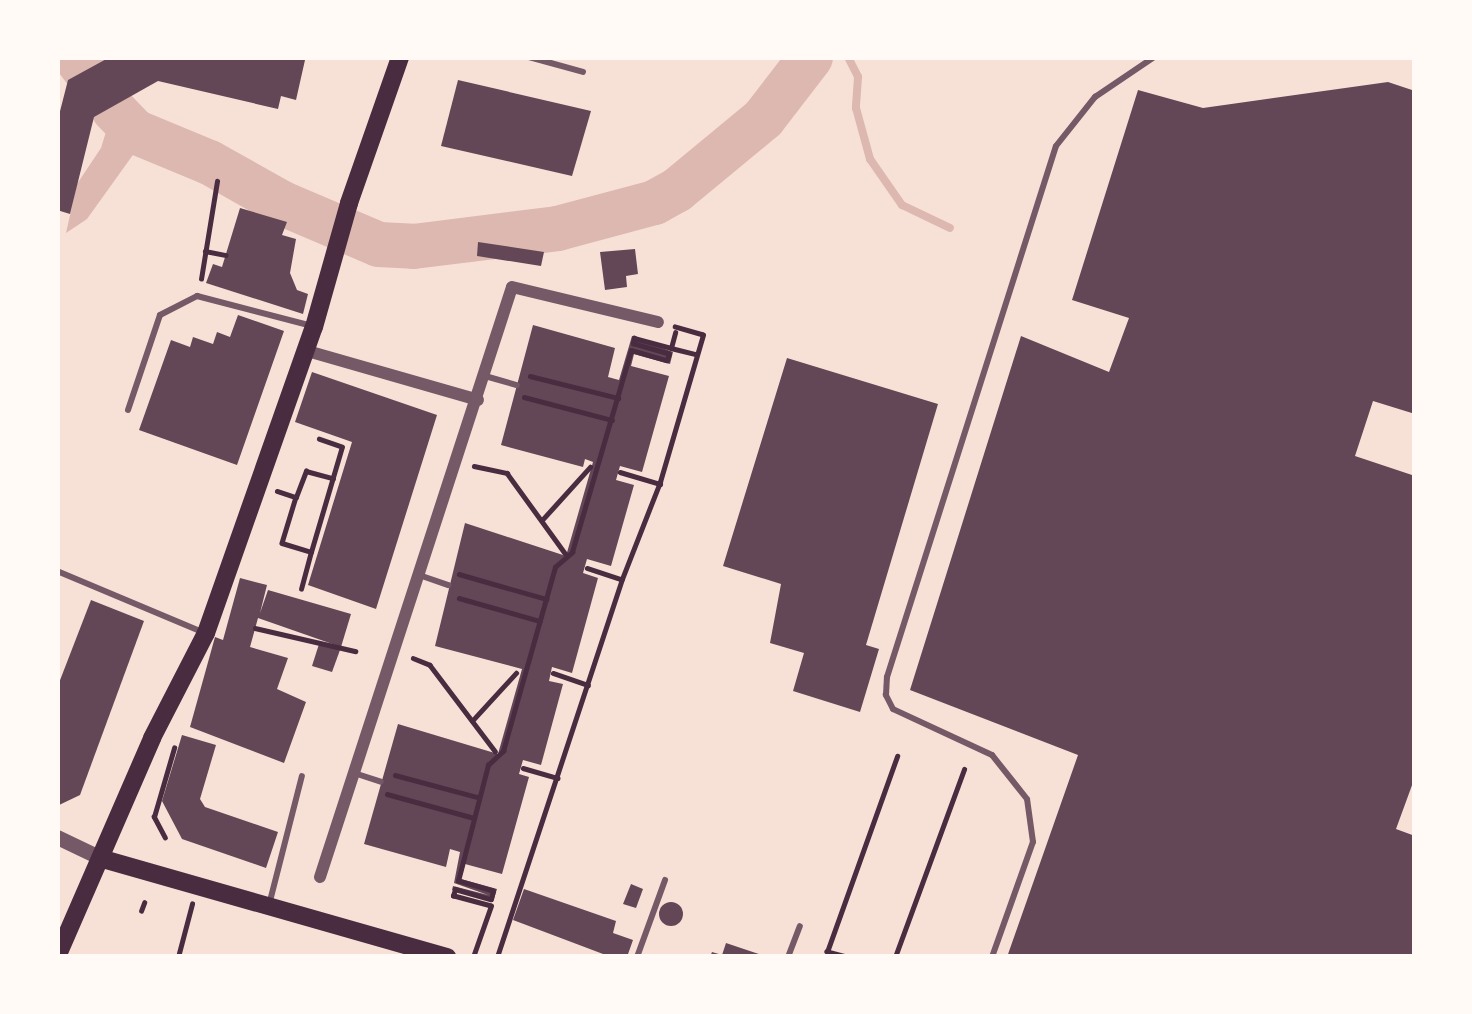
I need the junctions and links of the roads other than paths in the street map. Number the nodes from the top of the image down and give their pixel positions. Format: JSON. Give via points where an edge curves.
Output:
{"nodes":[{"id":1,"x":400,"y":57,"type":"edge"},
{"id":2,"x":529,"y":57,"type":"edge"},
{"id":3,"x":1154,"y":57,"type":"edge"},
{"id":4,"x":584,"y":72,"type":"dead end"},
{"id":5,"x":658,"y":322,"type":"road end"},
{"id":6,"x":314,"y":327,"type":"junction"},
{"id":7,"x":304,"y":350,"type":"junction"},
{"id":8,"x":485,"y":376,"type":"junction"},
{"id":9,"x":517,"y":385,"type":"dead end"},
{"id":10,"x":478,"y":400,"type":"junction"},
{"id":11,"x":128,"y":410,"type":"dead end"},
{"id":12,"x":57,"y":571,"type":"edge"},
{"id":13,"x":419,"y":575,"type":"junction"},
{"id":14,"x":448,"y":584,"type":"dead end"},
{"id":15,"x":206,"y":633,"type":"junction"},
{"id":16,"x":351,"y":771,"type":"junction"},
{"id":17,"x":302,"y":776,"type":"dead end"},
{"id":18,"x":381,"y":782,"type":"dead end"},
{"id":19,"x":57,"y":837,"type":"edge"},
{"id":20,"x":103,"y":859,"type":"junction"},
{"id":21,"x":320,"y":877,"type":"dead end"},
{"id":22,"x":665,"y":880,"type":"dead end"},
{"id":23,"x":268,"y":909,"type":"junction"},
{"id":24,"x":800,"y":926,"type":"dead end"},
{"id":25,"x":57,"y":957,"type":"edge"},
{"id":26,"x":447,"y":957,"type":"edge"},
{"id":27,"x":637,"y":957,"type":"edge"},
{"id":28,"x":788,"y":957,"type":"edge"},
{"id":29,"x":992,"y":957,"type":"edge"}],
"edges":[{"from":1,"to":6,"type":"main road"},
{"from":2,"to":4,"type":"lane"},
{"from":3,"to":29,"type":"lane","via":[[1095,97],[1056,146],[887,677],[893,710],[992,755],[1027,799],[1033,842]]},
{"from":5,"to":8,"type":"street","via":[[512,287]]},
{"from":6,"to":7,"type":"main road"},
{"from":6,"to":11,"type":"lane","via":[[197,296],[160,315]]},
{"from":7,"to":10,"type":"street"},
{"from":7,"to":15,"type":"main road"},
{"from":8,"to":9,"type":"lane"},
{"from":8,"to":10,"type":"street"},
{"from":10,"to":13,"type":"street"},
{"from":12,"to":15,"type":"lane"},
{"from":13,"to":14,"type":"lane"},
{"from":13,"to":16,"type":"street"},
{"from":15,"to":20,"type":"main road"},
{"from":16,"to":18,"type":"lane"},
{"from":16,"to":21,"type":"street"},
{"from":17,"to":23,"type":"lane"},
{"from":19,"to":20,"type":"street"},
{"from":20,"to":23,"type":"main road"},
{"from":20,"to":25,"type":"main road"},
{"from":22,"to":27,"type":"lane"},
{"from":23,"to":26,"type":"main road"},
{"from":24,"to":28,"type":"lane"}]}
